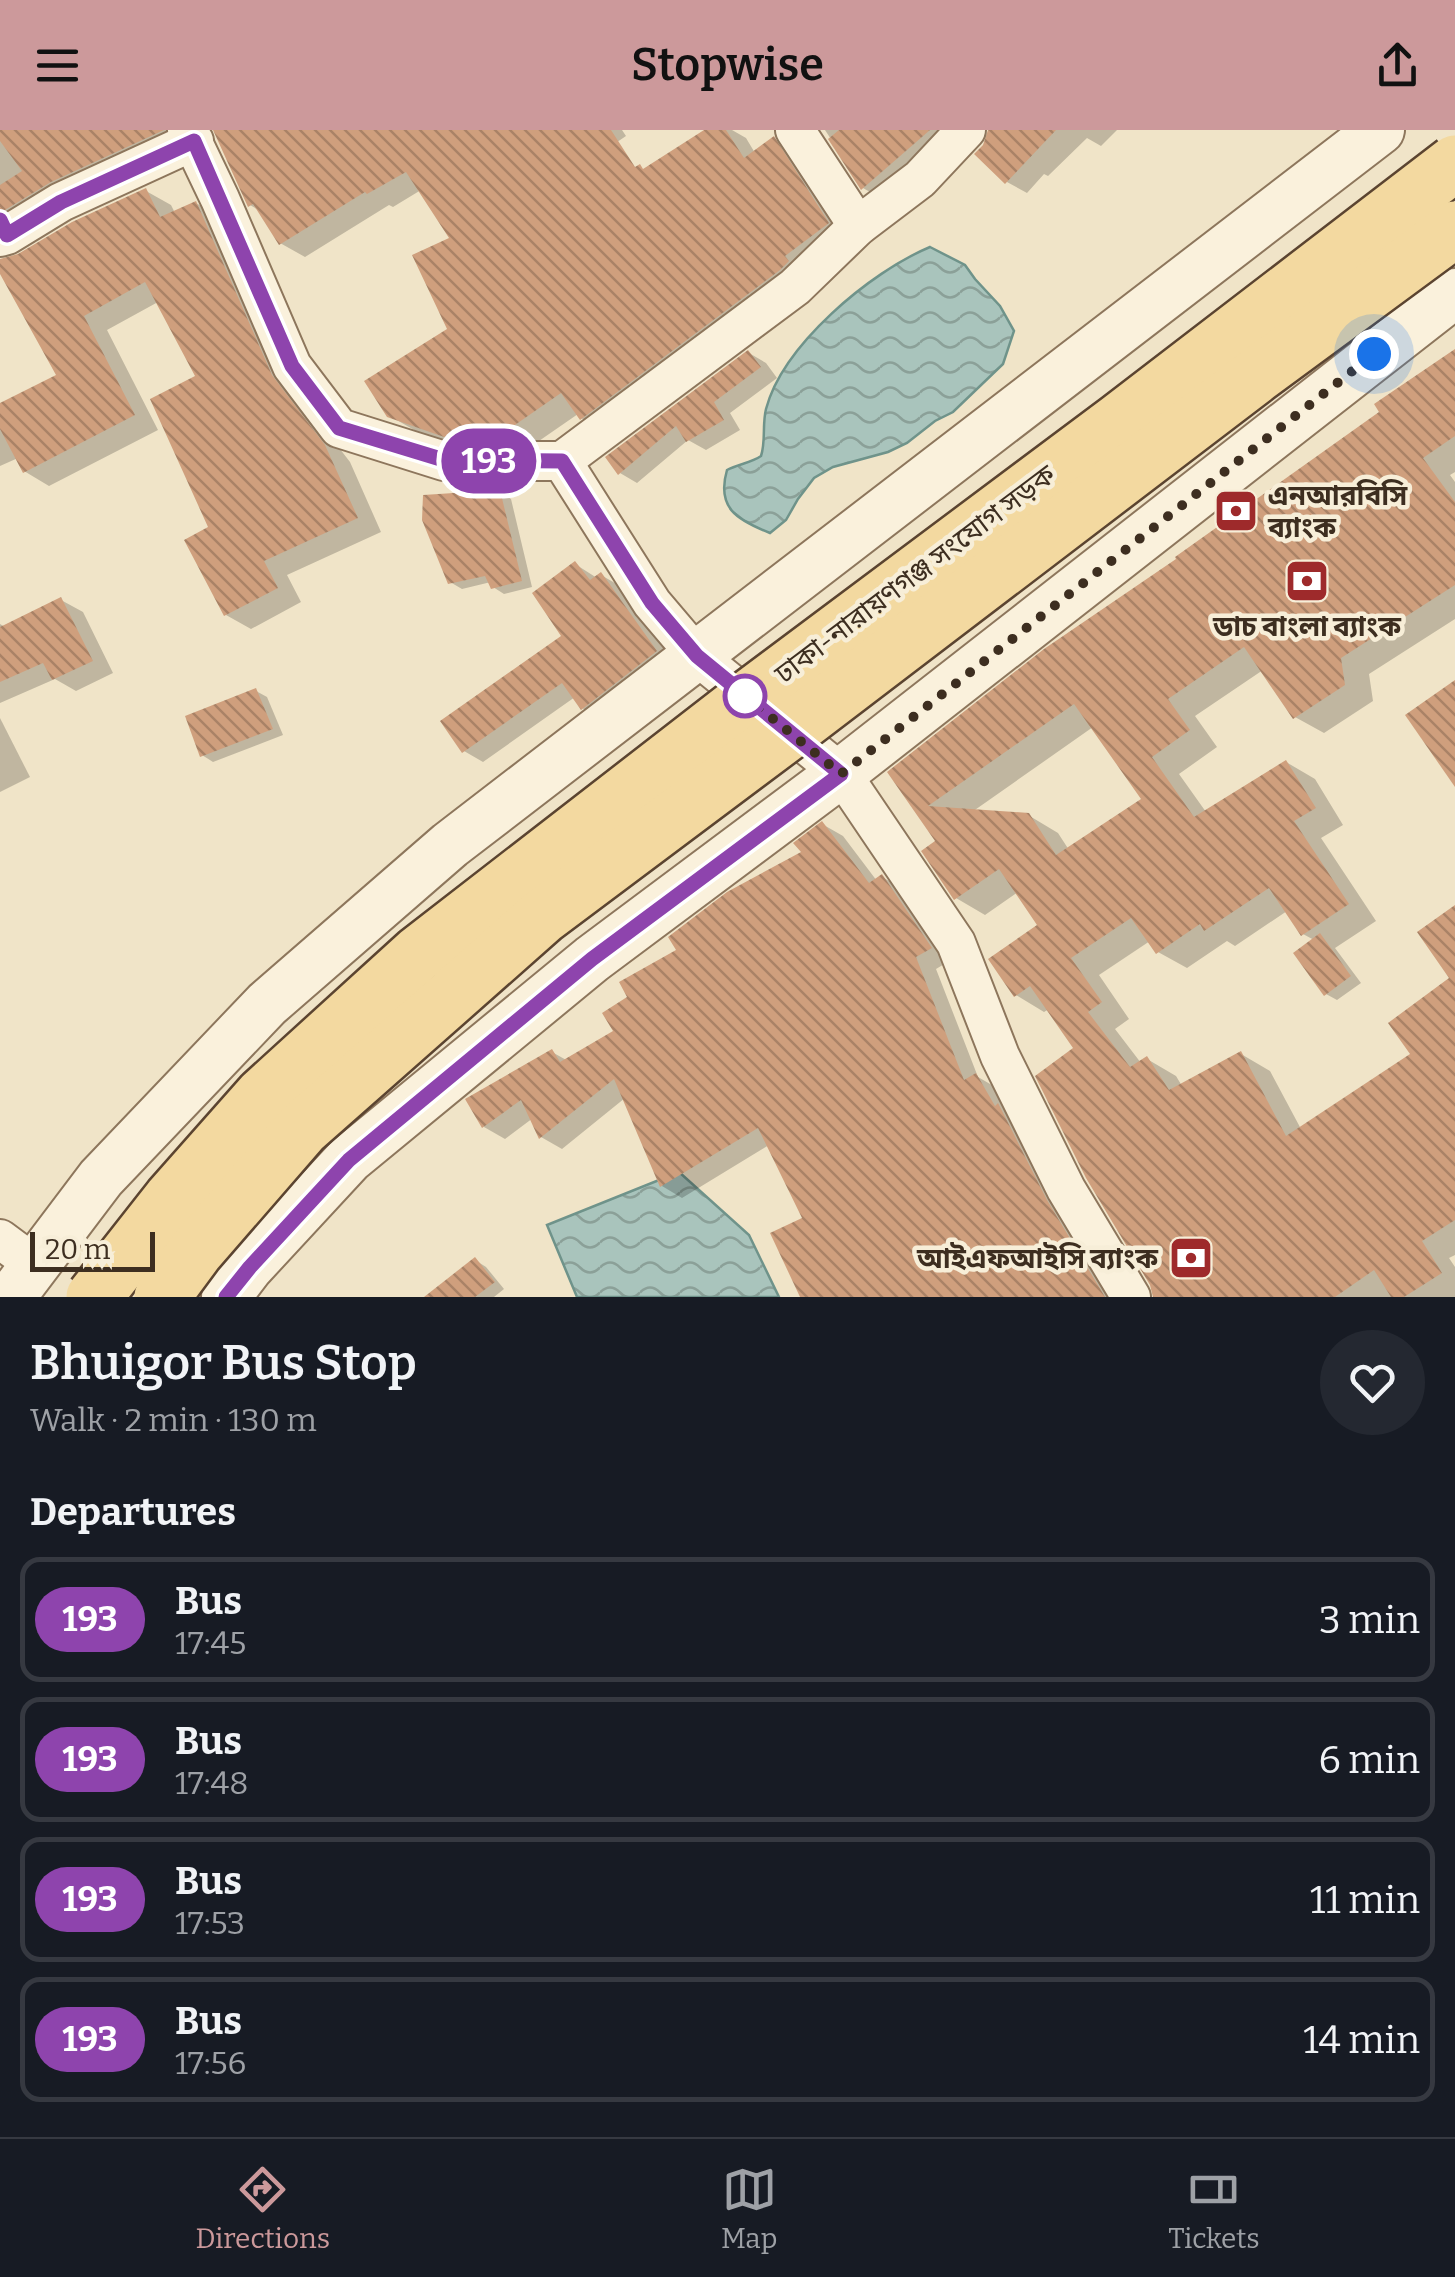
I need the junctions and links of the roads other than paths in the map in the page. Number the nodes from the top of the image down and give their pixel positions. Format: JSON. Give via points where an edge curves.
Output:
{"nodes":[{"id":1,"x":795,"y":130,"type":"edge"},
{"id":2,"x":966,"y":130,"type":"edge"},
{"id":3,"x":1380,"y":130,"type":"edge"},
{"id":4,"x":190,"y":136,"type":"edge"},
{"id":5,"x":1455,"y":163,"type":"edge"},
{"id":6,"x":858,"y":226,"type":"junction"},
{"id":7,"x":1455,"y":229,"type":"edge"},
{"id":8,"x":2,"y":231,"type":"edge"},
{"id":9,"x":1455,"y":293,"type":"edge"},
{"id":10,"x":562,"y":461,"type":"junction"},
{"id":11,"x":697,"y":656,"type":"junction"},
{"id":12,"x":841,"y":774,"type":"junction"},
{"id":13,"x":15,"y":1267,"type":"edge"},
{"id":14,"x":94,"y":1297,"type":"edge"},
{"id":15,"x":162,"y":1297,"type":"edge"},
{"id":16,"x":226,"y":1297,"type":"edge"},
{"id":17,"x":1130,"y":1297,"type":"edge"}],
"edges":[{"from":1,"to":6,"type":"street"},
{"from":2,"to":6,"type":"street","via":[[920,179]]},
{"from":3,"to":11,"type":"street"},
{"from":4,"to":8,"type":"street"},
{"from":4,"to":10,"type":"street","via":[[292,366],[339,428],[444,460]]},
{"from":5,"to":14,"type":"main road","name":"ঢাকা-নারায়ণগঞ্জ সংযোগ সড়ক","bridge":true,"via":[[418,954],[263,1095]]},
{"from":6,"to":10,"type":"street","via":[[795,287]]},
{"from":7,"to":15,"type":"main road","name":"ঢাকা-নারায়ণগঞ্জ সংযোগ সড়ক","bridge":true,"via":[[543,916],[302,1130]]},
{"from":9,"to":12,"type":"street"},
{"from":10,"to":11,"type":"street","via":[[652,603]]},
{"from":11,"to":12,"type":"street"},
{"from":11,"to":13,"type":"street","via":[[450,845],[267,1004]]},
{"from":12,"to":16,"type":"street","via":[[592,959],[349,1160]]},
{"from":12,"to":17,"type":"street","via":[[956,943],[1000,1056]]}]}
